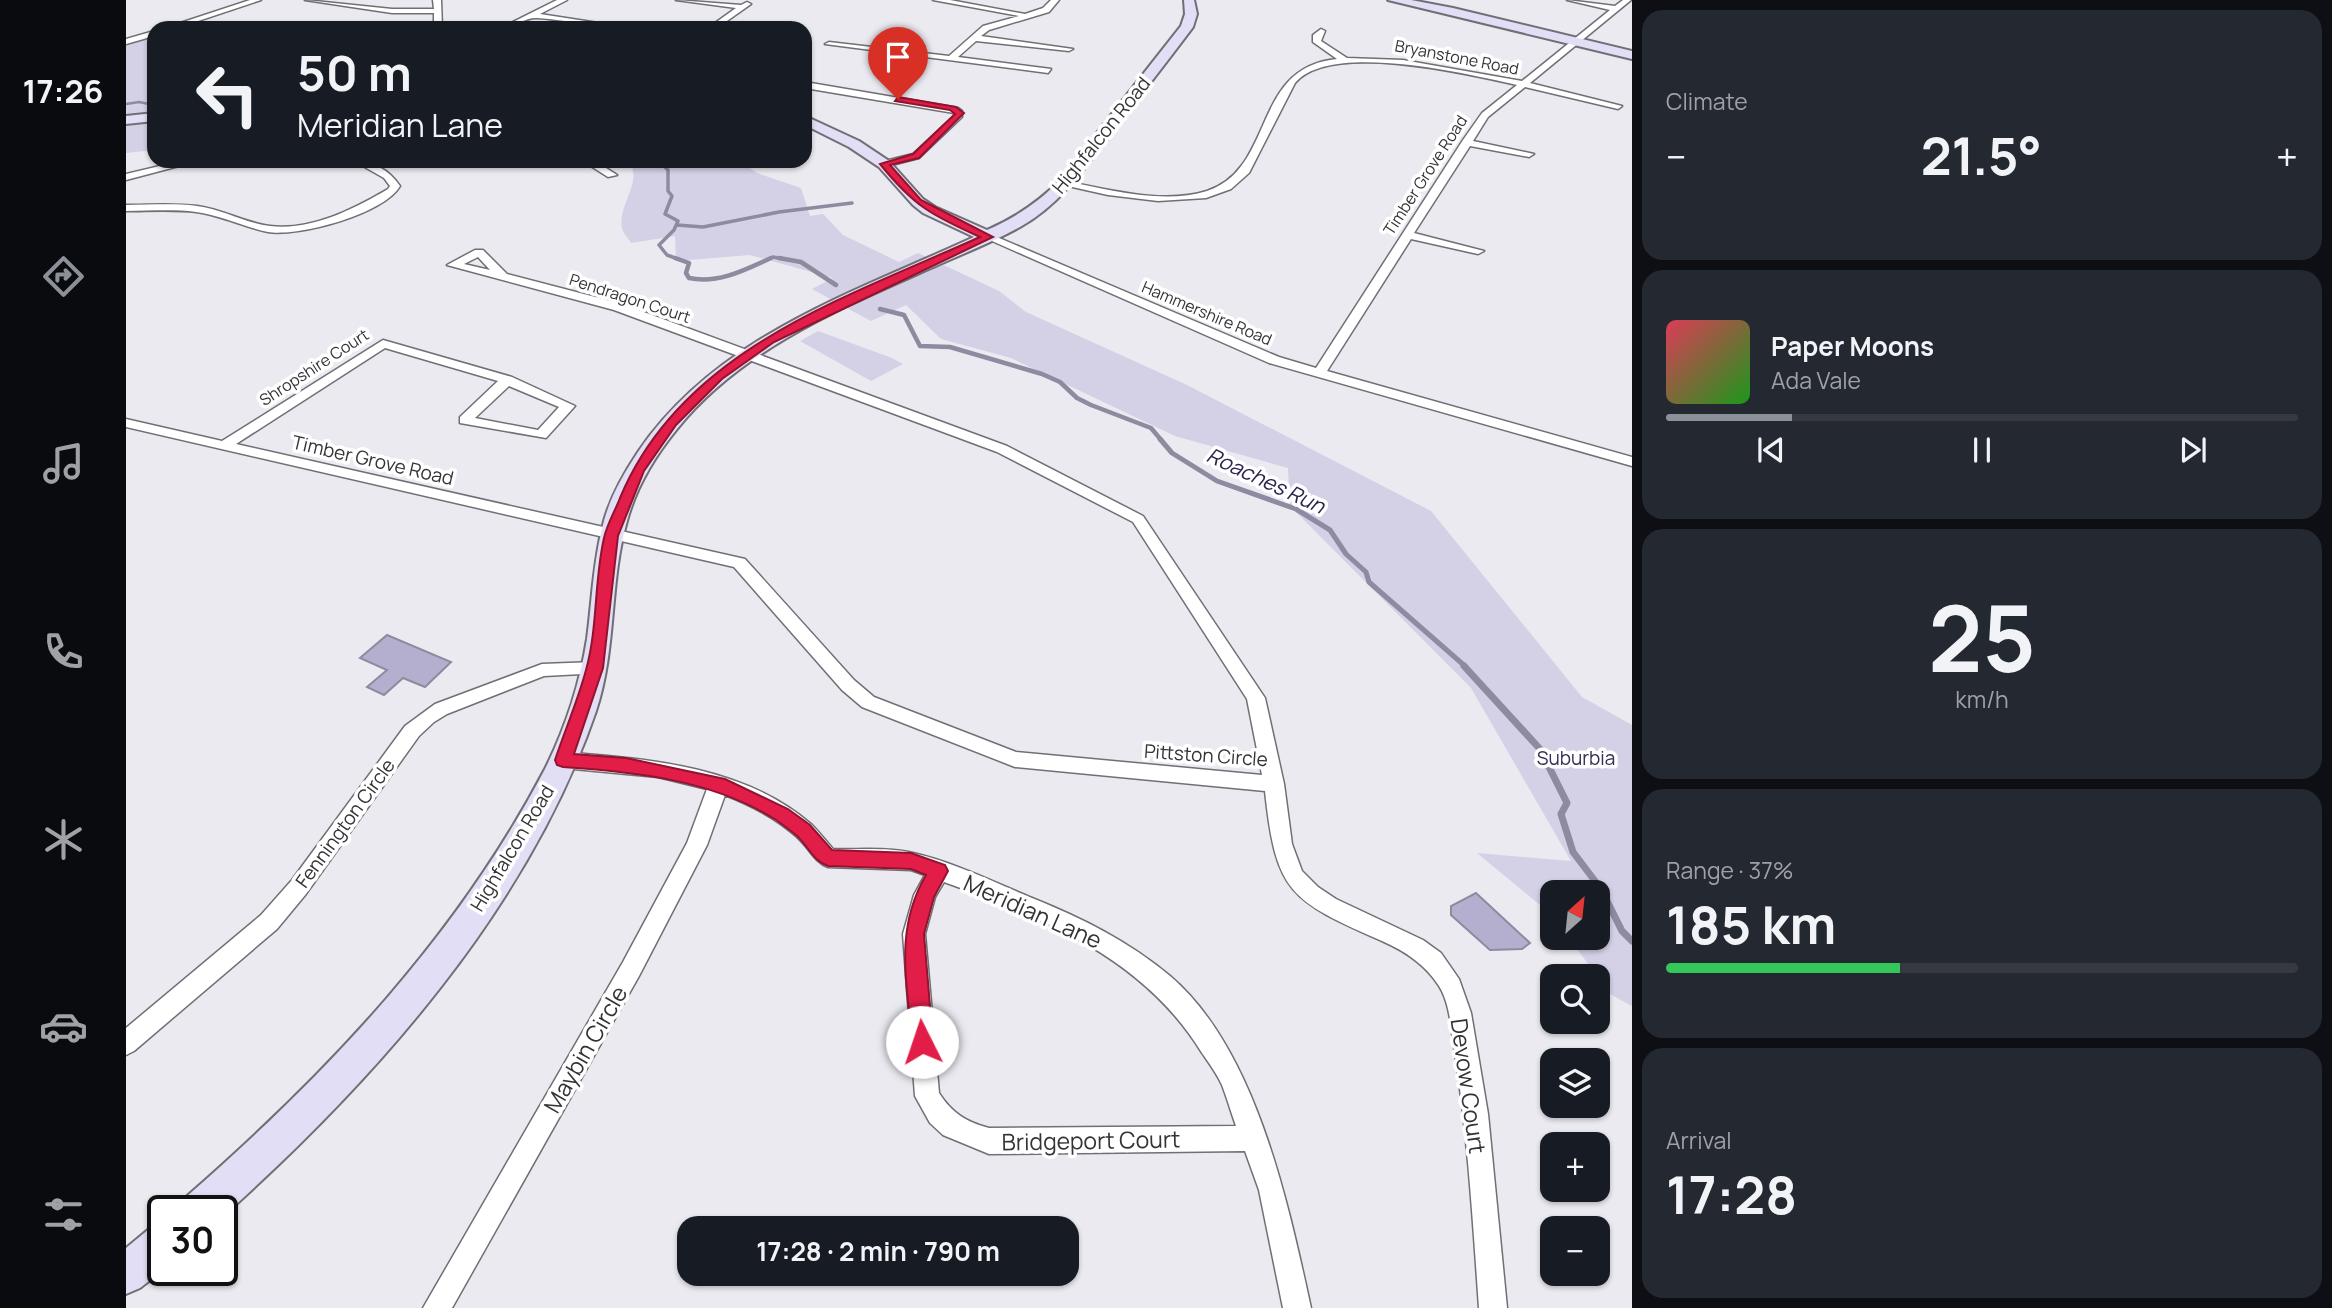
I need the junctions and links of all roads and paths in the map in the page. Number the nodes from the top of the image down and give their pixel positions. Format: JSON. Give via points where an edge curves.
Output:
{"nodes":[{"id":1,"x":257,"y":0,"type":"edge"},
{"id":2,"x":309,"y":0,"type":"edge"},
{"id":3,"x":437,"y":0,"type":"edge"},
{"id":4,"x":564,"y":0,"type":"edge"},
{"id":5,"x":680,"y":0,"type":"edge"},
{"id":6,"x":936,"y":0,"type":"edge"},
{"id":7,"x":1055,"y":0,"type":"edge"},
{"id":8,"x":1189,"y":0,"type":"edge"},
{"id":9,"x":1393,"y":0,"type":"edge"},
{"id":10,"x":1570,"y":0,"type":"edge"},
{"id":11,"x":1627,"y":0,"type":"edge"},
{"id":12,"x":747,"y":4,"type":"edge"},
{"id":13,"x":1618,"y":9,"type":"junction"},
{"id":14,"x":437,"y":11,"type":"junction"},
{"id":15,"x":534,"y":15,"type":"junction"},
{"id":16,"x":1028,"y":16,"type":"junction"},
{"id":17,"x":191,"y":21,"type":"edge"},
{"id":18,"x":438,"y":21,"type":"edge"},
{"id":19,"x":521,"y":21,"type":"edge"},
{"id":20,"x":577,"y":21,"type":"edge"},
{"id":21,"x":722,"y":21,"type":"edge"},
{"id":22,"x":1321,"y":32,"type":"dead end"},
{"id":23,"x":147,"y":35,"type":"edge"},
{"id":24,"x":974,"y":38,"type":"junction"},
{"id":25,"x":1577,"y":41,"type":"junction"},
{"id":26,"x":126,"y":42,"type":"edge"},
{"id":27,"x":829,"y":44,"type":"dead end"},
{"id":28,"x":1069,"y":49,"type":"dead end"},
{"id":29,"x":1632,"y":54,"type":"edge"},
{"id":30,"x":950,"y":59,"type":"junction"},
{"id":31,"x":1345,"y":60,"type":"junction"},
{"id":32,"x":1048,"y":71,"type":"dead end"},
{"id":33,"x":1520,"y":85,"type":"junction"},
{"id":34,"x":812,"y":86,"type":"edge"},
{"id":35,"x":1618,"y":106,"type":"dead end"},
{"id":36,"x":147,"y":118,"type":"edge"},
{"id":37,"x":126,"y":120,"type":"edge"},
{"id":38,"x":812,"y":123,"type":"edge"},
{"id":39,"x":1466,"y":142,"type":"junction"},
{"id":40,"x":1529,"y":154,"type":"dead end"},
{"id":41,"x":884,"y":164,"type":"junction"},
{"id":42,"x":164,"y":168,"type":"edge"},
{"id":43,"x":373,"y":168,"type":"edge"},
{"id":44,"x":600,"y":168,"type":"edge"},
{"id":45,"x":612,"y":175,"type":"dead end"},
{"id":46,"x":126,"y":177,"type":"edge"},
{"id":47,"x":1064,"y":184,"type":"junction"},
{"id":48,"x":126,"y":208,"type":"edge"},
{"id":49,"x":1407,"y":235,"type":"junction"},
{"id":50,"x":988,"y":237,"type":"junction"},
{"id":51,"x":1478,"y":251,"type":"dead end"},
{"id":52,"x":503,"y":276,"type":"dead end"},
{"id":53,"x":746,"y":355,"type":"junction"},
{"id":54,"x":1319,"y":373,"type":"junction"},
{"id":55,"x":507,"y":380,"type":"junction"},
{"id":56,"x":126,"y":423,"type":"edge"},
{"id":57,"x":225,"y":445,"type":"junction"},
{"id":58,"x":1632,"y":462,"type":"edge"},
{"id":59,"x":611,"y":536,"type":"junction"},
{"id":60,"x":595,"y":668,"type":"junction"},
{"id":61,"x":563,"y":760,"type":"junction"},
{"id":62,"x":719,"y":784,"type":"junction"},
{"id":63,"x":1275,"y":784,"type":"junction"},
{"id":64,"x":939,"y":871,"type":"junction"},
{"id":65,"x":126,"y":1042,"type":"edge"},
{"id":66,"x":1253,"y":1138,"type":"junction"},
{"id":67,"x":217,"y":1195,"type":"edge"},
{"id":68,"x":147,"y":1256,"type":"edge"},
{"id":69,"x":126,"y":1274,"type":"edge"},
{"id":70,"x":437,"y":1308,"type":"edge"},
{"id":71,"x":1297,"y":1308,"type":"edge"},
{"id":72,"x":1493,"y":1308,"type":"edge"}],
"edges":[{"from":1,"to":17,"type":"street"},
{"from":2,"to":14,"type":"street","via":[[391,11]]},
{"from":3,"to":14,"type":"street"},
{"from":4,"to":15,"type":"street"},
{"from":5,"to":12,"type":"street"},
{"from":6,"to":16,"type":"street"},
{"from":7,"to":16,"type":"street","via":[[1046,10]]},
{"from":8,"to":47,"type":"street","name":"Highfalcon Road","via":[[1187,27]]},
{"from":9,"to":25,"type":"street"},
{"from":10,"to":13,"type":"street"},
{"from":11,"to":13,"type":"street","name":"Timber Grove Road"},
{"from":12,"to":21,"type":"street"},
{"from":13,"to":25,"type":"street","name":"Timber Grove Road"},
{"from":14,"to":18,"type":"street"},
{"from":15,"to":19,"type":"street"},
{"from":15,"to":20,"type":"street"},
{"from":16,"to":24,"type":"street","via":[[995,24]]},
{"from":22,"to":31,"type":"street","via":[[1317,42]]},
{"from":23,"to":26,"type":"street"},
{"from":24,"to":28,"type":"street"},
{"from":24,"to":30,"type":"street"},
{"from":25,"to":29,"type":"street"},
{"from":25,"to":33,"type":"street","name":"Timber Grove Road"},
{"from":27,"to":30,"type":"street"},
{"from":30,"to":32,"type":"street"},
{"from":31,"to":33,"type":"street","name":"Bryanstone Road","via":[[1415,63]]},
{"from":31,"to":47,"type":"street","name":"Bryanstone Road","via":[[1298,73],[1244,173],[1231,185],[1192,197],[1157,198]]},
{"from":33,"to":35,"type":"street","name":"Bryanstone Road"},
{"from":33,"to":39,"type":"street","name":"Timber Grove Road","via":[[1485,115]]},
{"from":34,"to":41,"type":"street","via":[[958,111],[958,117],[916,156]]},
{"from":36,"to":37,"type":"street"},
{"from":38,"to":41,"type":"street","name":"Hammershire Road"},
{"from":39,"to":40,"type":"street"},
{"from":39,"to":49,"type":"street","name":"Timber Grove Road"},
{"from":41,"to":50,"type":"street","name":"Hammershire Road","via":[[918,202]]},
{"from":42,"to":46,"type":"street"},
{"from":43,"to":48,"type":"street","via":[[394,182],[391,191],[370,204],[302,229],[271,229],[197,209]]},
{"from":44,"to":45,"type":"street"},
{"from":47,"to":50,"type":"street","name":"Highfalcon Road","via":[[1034,212]]},
{"from":49,"to":51,"type":"street"},
{"from":49,"to":54,"type":"street","name":"Timber Grove Road"},
{"from":50,"to":53,"type":"street","name":"Highfalcon Road","via":[[800,323]]},
{"from":50,"to":54,"type":"street","name":"Hammershire Road","via":[[1229,342]]},
{"from":52,"to":53,"type":"street","name":"Pendragon Court","via":[[618,307]]},
{"from":53,"to":59,"type":"street","name":"Highfalcon Road","via":[[695,397],[653,446],[623,502]]},
{"from":53,"to":63,"type":"street","name":"Pittston Circle","via":[[1002,449],[1138,519],[1256,698]]},
{"from":54,"to":58,"type":"street","name":"Hammershire Road"},
{"from":55,"to":55,"type":"street","name":"Shropshire Court","via":[[523,387],[569,406],[541,435],[465,420]]},
{"from":55,"to":57,"type":"street","name":"Shropshire Court","via":[[383,344]]},
{"from":56,"to":57,"type":"street","name":"Timber Grove Road"},
{"from":57,"to":59,"type":"street","name":"Timber Grove Road"},
{"from":59,"to":60,"type":"street","name":"Highfalcon Road"},
{"from":59,"to":63,"type":"street","name":"Pittston Circle","via":[[739,563],[867,702],[1015,759]]},
{"from":60,"to":61,"type":"street","name":"Highfalcon Road"},
{"from":60,"to":65,"type":"street","name":"Fennington Circle","via":[[542,670],[428,717],[269,922]]},
{"from":61,"to":62,"type":"street","name":"Meridian Lane","via":[[626,765]]},
{"from":61,"to":67,"type":"street","name":"Highfalcon Road","via":[[508,861],[435,967],[303,1115]]},
{"from":62,"to":64,"type":"street","name":"Meridian Lane","via":[[782,814],[828,858],[911,861]]},
{"from":62,"to":70,"type":"street","name":"Maybin Circle","via":[[697,845],[667,902]]},
{"from":63,"to":72,"type":"street","name":"Devow Court","via":[[1284,849],[1294,876],[1313,896],[1403,941],[1447,977],[1457,1002],[1474,1089]]},
{"from":64,"to":66,"type":"street","name":"Meridian Lane","via":[[1076,926],[1164,985],[1199,1026],[1231,1077]]},
{"from":64,"to":66,"type":"street","name":"Bridgeport Court","via":[[925,895],[914,934],[927,1096],[938,1117],[958,1132],[989,1141]]},
{"from":66,"to":71,"type":"street","name":"Meridian Lane","via":[[1272,1190]]},
{"from":68,"to":69,"type":"street"}]}
